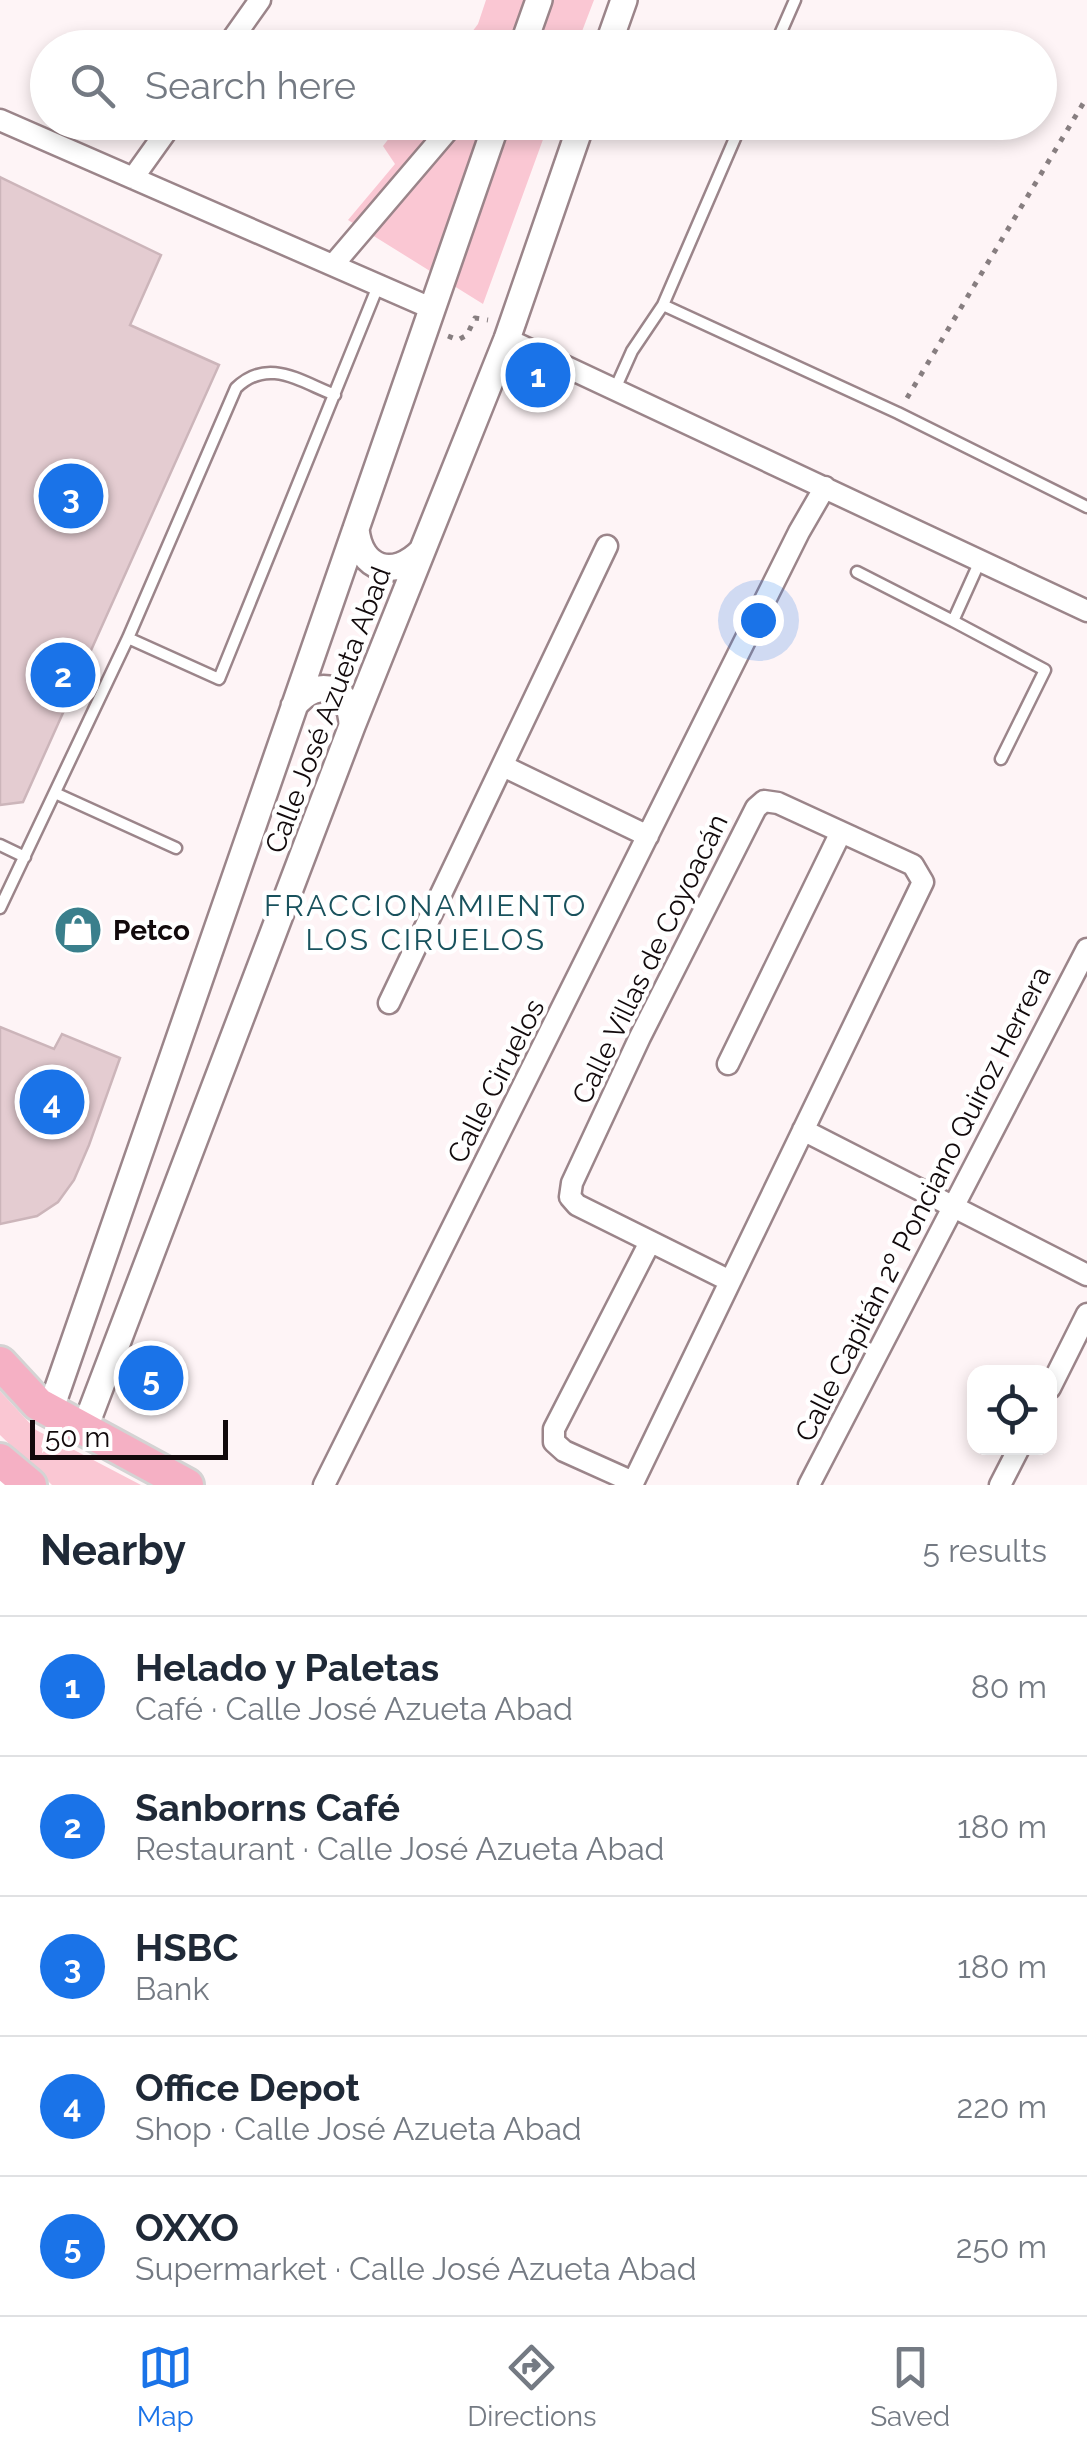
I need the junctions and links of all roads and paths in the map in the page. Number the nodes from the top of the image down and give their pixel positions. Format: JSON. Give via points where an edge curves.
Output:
{"nodes":[{"id":1,"x":260,"y":0,"type":"edge"},
{"id":2,"x":539,"y":0,"type":"edge"},
{"id":3,"x":624,"y":0,"type":"edge"},
{"id":4,"x":794,"y":0,"type":"edge"},
{"id":5,"x":239,"y":30,"type":"edge"},
{"id":6,"x":528,"y":30,"type":"edge"},
{"id":7,"x":614,"y":30,"type":"edge"},
{"id":8,"x":782,"y":30,"type":"edge"},
{"id":9,"x":1087,"y":97,"type":"edge"},
{"id":10,"x":0,"y":120,"type":"edge"},
{"id":11,"x":30,"y":133,"type":"edge"},
{"id":12,"x":46,"y":140,"type":"edge"},
{"id":13,"x":160,"y":140,"type":"edge"},
{"id":14,"x":441,"y":140,"type":"edge"},
{"id":15,"x":491,"y":140,"type":"edge"},
{"id":16,"x":576,"y":140,"type":"edge"},
{"id":17,"x":734,"y":140,"type":"edge"},
{"id":18,"x":134,"y":178,"type":"junction"},
{"id":19,"x":333,"y":265,"type":"junction"},
{"id":20,"x":379,"y":285,"type":"junction"},
{"id":21,"x":663,"y":305,"type":"junction"},
{"id":22,"x":430,"y":317,"type":"junction"},
{"id":23,"x":509,"y":333,"type":"junction"},
{"id":24,"x":615,"y":389,"type":"junction"},
{"id":25,"x":335,"y":396,"type":"junction"},
{"id":26,"x":898,"y":413,"type":"junction"},
{"id":27,"x":824,"y":487,"type":"junction"},
{"id":28,"x":1087,"y":507,"type":"edge"},
{"id":29,"x":356,"y":529,"type":"junction"},
{"id":30,"x":608,"y":546,"type":"dead end"},
{"id":31,"x":422,"y":551,"type":"junction"},
{"id":32,"x":980,"y":560,"type":"junction"},
{"id":33,"x":857,"y":572,"type":"dead end"},
{"id":34,"x":1087,"y":611,"type":"edge"},
{"id":35,"x":953,"y":621,"type":"junction"},
{"id":36,"x":128,"y":638,"type":"junction"},
{"id":37,"x":294,"y":706,"type":"junction"},
{"id":38,"x":352,"y":726,"type":"junction"},
{"id":39,"x":1001,"y":759,"type":"dead end"},
{"id":40,"x":503,"y":766,"type":"junction"},
{"id":41,"x":55,"y":793,"type":"junction"},
{"id":42,"x":841,"y":832,"type":"junction"},
{"id":43,"x":648,"y":836,"type":"junction"},
{"id":44,"x":0,"y":845,"type":"edge"},
{"id":45,"x":176,"y":848,"type":"dead end"},
{"id":46,"x":25,"y":857,"type":"junction"},
{"id":47,"x":0,"y":908,"type":"edge"},
{"id":48,"x":1087,"y":948,"type":"edge"},
{"id":49,"x":390,"y":1003,"type":"dead end"},
{"id":50,"x":728,"y":1064,"type":"dead end"},
{"id":51,"x":803,"y":1130,"type":"junction"},
{"id":52,"x":954,"y":1208,"type":"junction"},
{"id":53,"x":650,"y":1242,"type":"junction"},
{"id":54,"x":1087,"y":1275,"type":"edge"},
{"id":55,"x":730,"y":1281,"type":"junction"},
{"id":56,"x":1087,"y":1314,"type":"edge"},
{"id":57,"x":0,"y":1362,"type":"edge"},
{"id":58,"x":1057,"y":1374,"type":"edge"},
{"id":59,"x":50,"y":1411,"type":"junction"},
{"id":60,"x":84,"y":1430,"type":"junction"},
{"id":61,"x":1015,"y":1455,"type":"edge"},
{"id":62,"x":0,"y":1460,"type":"edge"},
{"id":63,"x":632,"y":1484,"type":"edge"},
{"id":64,"x":30,"y":1485,"type":"edge"},
{"id":65,"x":187,"y":1485,"type":"edge"},
{"id":66,"x":324,"y":1485,"type":"edge"},
{"id":67,"x":808,"y":1485,"type":"edge"},
{"id":68,"x":1000,"y":1485,"type":"edge"}],
"edges":[{"from":1,"to":5,"type":"street"},
{"from":2,"to":6,"type":"street"},
{"from":3,"to":7,"type":"street"},
{"from":4,"to":8,"type":"lane"},
{"from":9,"to":26,"type":"path"},
{"from":10,"to":11,"type":"street"},
{"from":12,"to":18,"type":"street"},
{"from":13,"to":18,"type":"street"},
{"from":14,"to":19,"type":"street"},
{"from":15,"to":22,"type":"street","name":"Calle José Azueta Abad"},
{"from":16,"to":23,"type":"street","name":"Calle José Azueta Abad"},
{"from":17,"to":21,"type":"lane"},
{"from":18,"to":19,"type":"street"},
{"from":19,"to":20,"type":"street"},
{"from":20,"to":22,"type":"street"},
{"from":20,"to":25,"type":"lane"},
{"from":21,"to":24,"type":"lane"},
{"from":21,"to":26,"type":"lane"},
{"from":22,"to":23,"type":"path","via":[[458,340],[479,316]]},
{"from":22,"to":29,"type":"street","name":"Calle José Azueta Abad"},
{"from":23,"to":24,"type":"street"},
{"from":23,"to":31,"type":"street","name":"Calle José Azueta Abad"},
{"from":24,"to":27,"type":"street"},
{"from":25,"to":36,"type":"lane","via":[[274,371],[250,374],[236,388]]},
{"from":25,"to":36,"type":"lane","via":[[219,678]]},
{"from":26,"to":28,"type":"lane"},
{"from":27,"to":32,"type":"street"},
{"from":27,"to":43,"type":"street","name":"Calle Ciruelos"},
{"from":29,"to":31,"type":"street","via":[[357,545],[380,567],[411,563]]},
{"from":29,"to":37,"type":"street","name":"Calle José Azueta Abad"},
{"from":30,"to":40,"type":"street"},
{"from":31,"to":38,"type":"street","name":"Calle José Azueta Abad"},
{"from":32,"to":34,"type":"street"},
{"from":32,"to":35,"type":"lane"},
{"from":33,"to":35,"type":"lane"},
{"from":35,"to":39,"type":"lane","via":[[1046,670]]},
{"from":36,"to":41,"type":"lane"},
{"from":37,"to":38,"type":"street","via":[[313,690],[338,692]]},
{"from":37,"to":59,"type":"street","name":"Calle José Azueta Abad"},
{"from":38,"to":60,"type":"street","name":"Calle José Azueta Abad"},
{"from":40,"to":43,"type":"street"},
{"from":40,"to":49,"type":"street"},
{"from":41,"to":45,"type":"lane"},
{"from":41,"to":46,"type":"lane"},
{"from":42,"to":50,"type":"street"},
{"from":42,"to":51,"type":"street","name":"Calle Villas de Coyoacán","via":[[913,866],[923,882]]},
{"from":42,"to":53,"type":"street","name":"Calle Villas de Coyoacán","via":[[778,803],[756,808],[617,1086],[570,1197]]},
{"from":43,"to":66,"type":"street","name":"Calle Ciruelos"},
{"from":44,"to":46,"type":"lane"},
{"from":46,"to":47,"type":"lane"},
{"from":48,"to":52,"type":"street","name":"Calle Capitán 2º Ponciano Quiroz Herrera"},
{"from":51,"to":52,"type":"street"},
{"from":51,"to":55,"type":"street","name":"Calle Villas de Coyoacán"},
{"from":52,"to":54,"type":"street"},
{"from":52,"to":67,"type":"street","name":"Calle Capitán 2º Ponciano Quiroz Herrera"},
{"from":53,"to":55,"type":"street"},
{"from":53,"to":63,"type":"street","via":[[554,1429],[554,1442],[564,1450]]},
{"from":55,"to":63,"type":"street","name":"Calle Villas de Coyoacán"},
{"from":56,"to":58,"type":"street"},
{"from":57,"to":59,"type":"main road"},
{"from":59,"to":60,"type":"main road"},
{"from":60,"to":65,"type":"main road"},
{"from":61,"to":68,"type":"street"},
{"from":62,"to":64,"type":"main road"}]}
